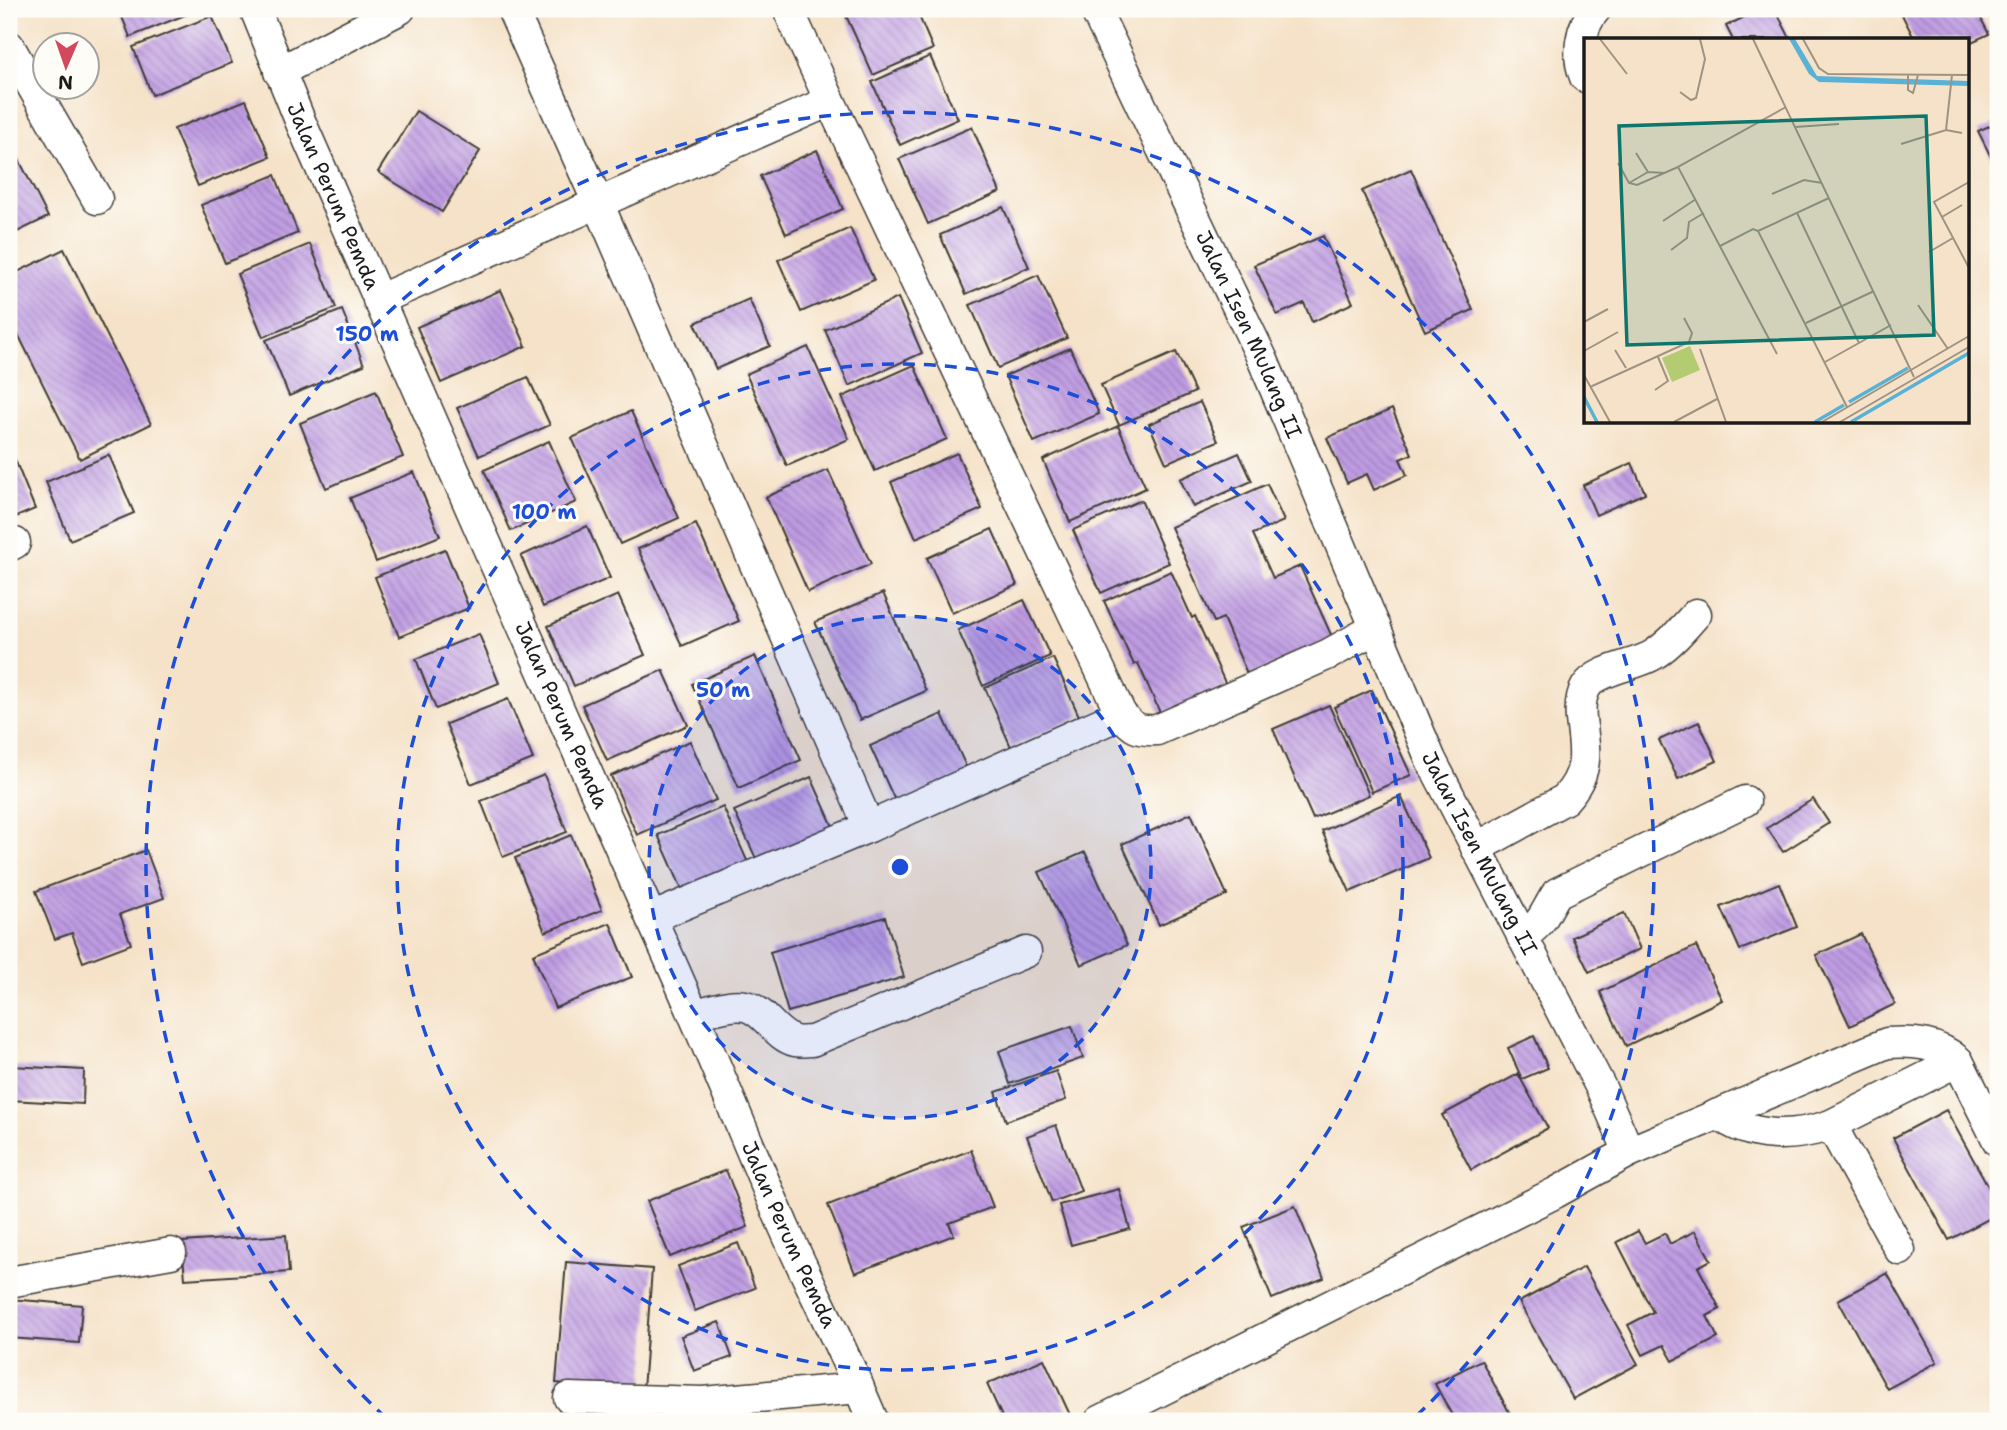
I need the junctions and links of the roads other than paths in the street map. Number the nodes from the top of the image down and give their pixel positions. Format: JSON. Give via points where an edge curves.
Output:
{"nodes":[{"id":1,"x":255,"y":9,"type":"edge"},
{"id":2,"x":400,"y":9,"type":"edge"},
{"id":3,"x":512,"y":9,"type":"edge"},
{"id":4,"x":788,"y":9,"type":"edge"},
{"id":5,"x":1095,"y":9,"type":"edge"},
{"id":6,"x":1596,"y":9,"type":"edge"},
{"id":7,"x":1584,"y":38,"type":"edge"},
{"id":8,"x":1584,"y":39,"type":"edge"},
{"id":9,"x":9,"y":46,"type":"edge"},
{"id":10,"x":279,"y":72,"type":"junction"},
{"id":11,"x":1584,"y":74,"type":"edge"},
{"id":12,"x":830,"y":101,"type":"junction"},
{"id":13,"x":97,"y":199,"type":"dead end"},
{"id":14,"x":598,"y":203,"type":"junction"},
{"id":15,"x":378,"y":300,"type":"junction"},
{"id":16,"x":1696,"y":614,"type":"dead end"},
{"id":17,"x":1376,"y":628,"type":"junction"},
{"id":18,"x":1121,"y":713,"type":"junction"},
{"id":19,"x":1745,"y":801,"type":"dead end"},
{"id":20,"x":869,"y":827,"type":"junction"},
{"id":21,"x":1476,"y":848,"type":"junction"},
{"id":22,"x":651,"y":918,"type":"junction"},
{"id":23,"x":1522,"y":937,"type":"junction"},
{"id":24,"x":1026,"y":952,"type":"dead end"},
{"id":25,"x":695,"y":1014,"type":"junction"},
{"id":26,"x":1958,"y":1061,"type":"junction"},
{"id":27,"x":1718,"y":1114,"type":"junction"},
{"id":28,"x":1831,"y":1125,"type":"junction"},
{"id":29,"x":1998,"y":1141,"type":"edge"},
{"id":30,"x":1629,"y":1153,"type":"junction"},
{"id":31,"x":1900,"y":1250,"type":"dead end"},
{"id":32,"x":171,"y":1253,"type":"dead end"},
{"id":33,"x":9,"y":1282,"type":"edge"},
{"id":34,"x":859,"y":1388,"type":"junction"},
{"id":35,"x":569,"y":1398,"type":"dead end"},
{"id":36,"x":873,"y":1421,"type":"edge"},
{"id":37,"x":1100,"y":1421,"type":"edge"}],
"edges":[{"from":1,"to":10,"type":"street","name":"Jalan Perum Pemda"},
{"from":2,"to":10,"type":"street"},
{"from":3,"to":14,"type":"street"},
{"from":4,"to":12,"type":"street"},
{"from":5,"to":17,"type":"street","name":"Jalan Isen Mulang II","via":[[1262,358]]},
{"from":6,"to":7,"type":"street"},
{"from":8,"to":11,"type":"street","via":[[1580,54]]},
{"from":9,"to":13,"type":"street"},
{"from":10,"to":15,"type":"street","name":"Jalan Perum Pemda"},
{"from":12,"to":14,"type":"street"},
{"from":12,"to":18,"type":"street"},
{"from":14,"to":15,"type":"street"},
{"from":14,"to":20,"type":"street"},
{"from":15,"to":22,"type":"street","name":"Jalan Perum Pemda"},
{"from":16,"to":21,"type":"street","via":[[1651,657],[1588,684],[1580,709],[1583,773],[1565,799]]},
{"from":17,"to":18,"type":"street","via":[[1329,654],[1157,730],[1132,727]]},
{"from":17,"to":21,"type":"street","name":"Jalan Isen Mulang II","via":[[1431,760]]},
{"from":18,"to":20,"type":"street"},
{"from":19,"to":23,"type":"street","via":[[1557,893],[1542,919]]},
{"from":20,"to":22,"type":"street"},
{"from":21,"to":23,"type":"street","name":"Jalan Isen Mulang II"},
{"from":22,"to":25,"type":"street","name":"Jalan Perum Pemda"},
{"from":23,"to":30,"type":"street","name":"Jalan Isen Mulang II","via":[[1601,1088]]},
{"from":24,"to":25,"type":"street","via":[[812,1041],[784,1037],[744,1006]]},
{"from":25,"to":34,"type":"street","name":"Jalan Perum Pemda","via":[[785,1228]]},
{"from":26,"to":27,"type":"street","via":[[1936,1047],[1887,1043]]},
{"from":26,"to":28,"type":"street"},
{"from":26,"to":29,"type":"street"},
{"from":27,"to":28,"type":"street","via":[[1738,1127],[1772,1135],[1811,1132]]},
{"from":27,"to":30,"type":"street"},
{"from":28,"to":31,"type":"street"},
{"from":30,"to":37,"type":"street"},
{"from":32,"to":33,"type":"street"},
{"from":34,"to":35,"type":"street","via":[[703,1402]]},
{"from":34,"to":36,"type":"street","name":"Jalan Perum Pemda"}]}
